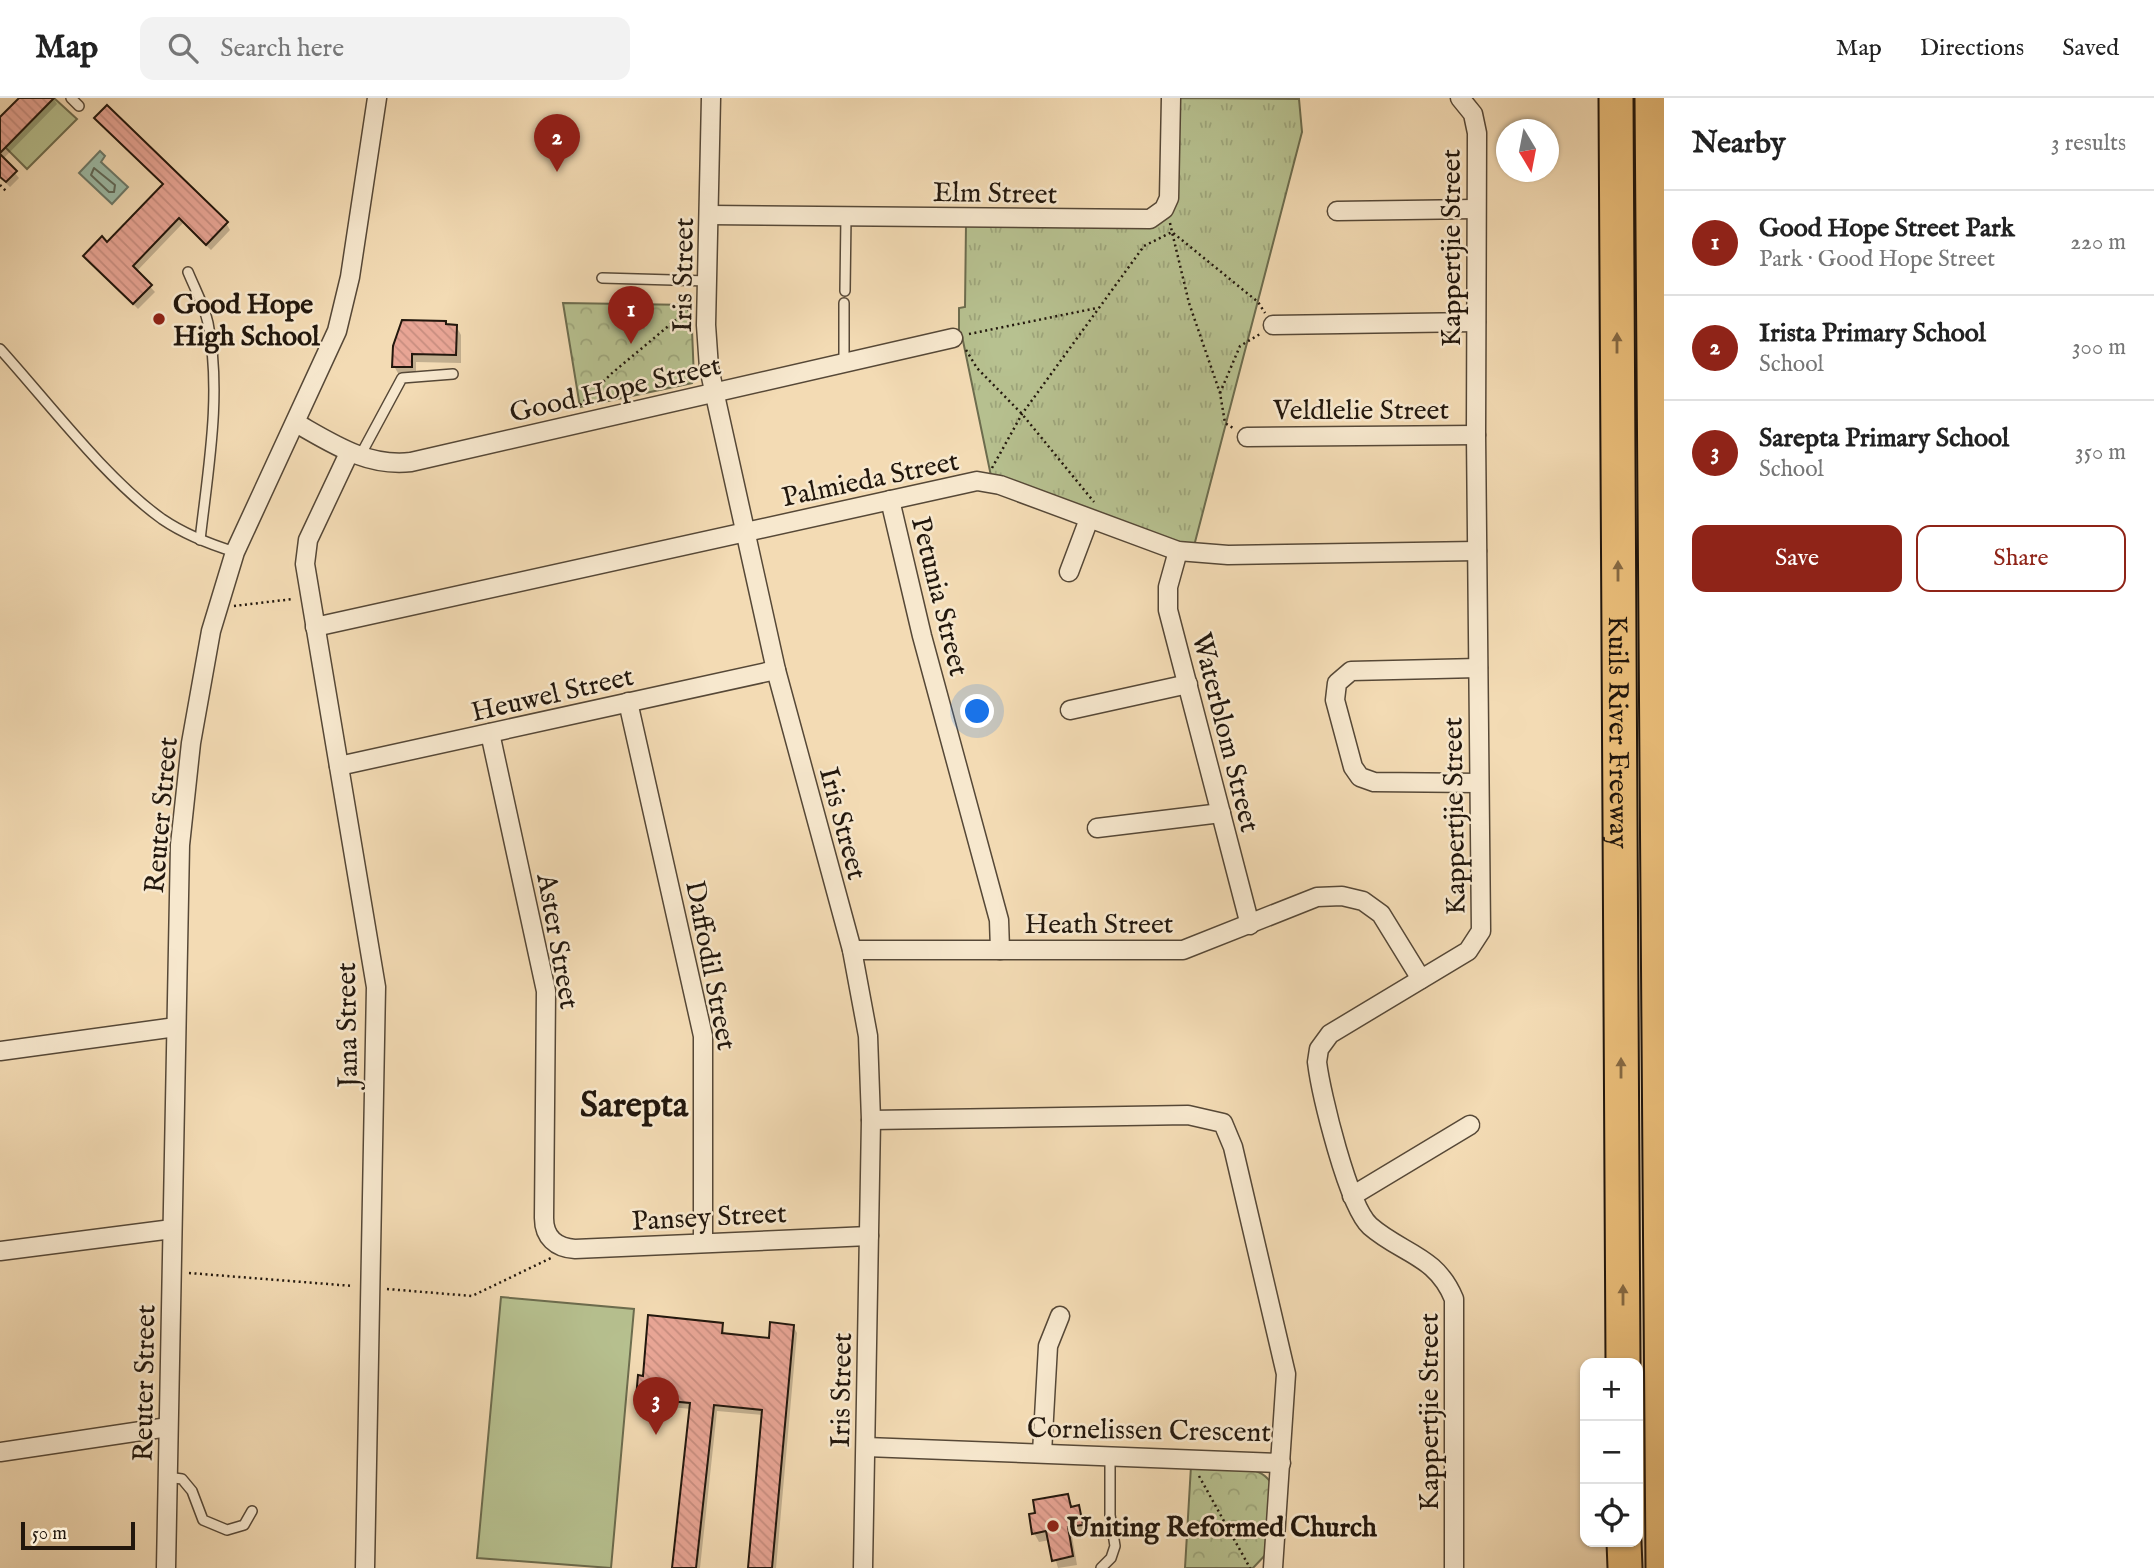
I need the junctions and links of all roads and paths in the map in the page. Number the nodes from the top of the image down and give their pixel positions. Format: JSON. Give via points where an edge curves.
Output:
{"nodes":[{"id":1,"x":71,"y":98,"type":"edge"},
{"id":2,"x":377,"y":98,"type":"edge"},
{"id":3,"x":710,"y":98,"type":"edge"},
{"id":4,"x":1171,"y":98,"type":"edge"},
{"id":5,"x":1460,"y":98,"type":"edge"},
{"id":6,"x":1616,"y":98,"type":"edge"},
{"id":7,"x":1652,"y":98,"type":"edge"},
{"id":8,"x":79,"y":106,"type":"dead end"},
{"id":9,"x":0,"y":185,"type":"edge"},
{"id":10,"x":6,"y":191,"type":"dead end"},
{"id":11,"x":1167,"y":205,"type":"junction"},
{"id":12,"x":1475,"y":209,"type":"junction"},
{"id":13,"x":1338,"y":211,"type":"dead end"},
{"id":14,"x":709,"y":215,"type":"junction"},
{"id":15,"x":846,"y":216,"type":"junction"},
{"id":16,"x":1172,"y":232,"type":"junction"},
{"id":17,"x":188,"y":272,"type":"dead end"},
{"id":18,"x":602,"y":278,"type":"dead end"},
{"id":19,"x":708,"y":281,"type":"junction"},
{"id":20,"x":845,"y":291,"type":"dead end"},
{"id":21,"x":845,"y":303,"type":"dead end"},
{"id":22,"x":695,"y":305,"type":"dead end"},
{"id":23,"x":1098,"y":307,"type":"junction"},
{"id":24,"x":1476,"y":322,"type":"junction"},
{"id":25,"x":1273,"y":325,"type":"junction"},
{"id":26,"x":953,"y":338,"type":"junction"},
{"id":27,"x":0,"y":349,"type":"edge"},
{"id":28,"x":844,"y":363,"type":"junction"},
{"id":29,"x":453,"y":373,"type":"dead end"},
{"id":30,"x":713,"y":393,"type":"junction"},
{"id":31,"x":1220,"y":393,"type":"junction"},
{"id":32,"x":572,"y":413,"type":"dead end"},
{"id":33,"x":1022,"y":414,"type":"junction"},
{"id":34,"x":296,"y":424,"type":"junction"},
{"id":35,"x":1476,"y":435,"type":"junction"},
{"id":36,"x":1247,"y":437,"type":"joint"},
{"id":37,"x":355,"y":455,"type":"junction"},
{"id":38,"x":988,"y":482,"type":"junction"},
{"id":39,"x":890,"y":500,"type":"junction"},
{"id":40,"x":1089,"y":519,"type":"junction"},
{"id":41,"x":1112,"y":528,"type":"junction"},
{"id":42,"x":745,"y":532,"type":"junction"},
{"id":43,"x":200,"y":540,"type":"junction"},
{"id":44,"x":1178,"y":551,"type":"junction"},
{"id":45,"x":1477,"y":551,"type":"junction"},
{"id":46,"x":235,"y":552,"type":"junction"},
{"id":47,"x":1069,"y":572,"type":"dead end"},
{"id":48,"x":310,"y":599,"type":"junction"},
{"id":49,"x":219,"y":603,"type":"junction"},
{"id":50,"x":315,"y":627,"type":"junction"},
{"id":51,"x":1478,"y":668,"type":"junction"},
{"id":52,"x":776,"y":670,"type":"junction"},
{"id":53,"x":1188,"y":684,"type":"junction"},
{"id":54,"x":628,"y":702,"type":"junction"},
{"id":55,"x":1070,"y":710,"type":"dead end"},
{"id":56,"x":490,"y":733,"type":"junction"},
{"id":57,"x":339,"y":766,"type":"junction"},
{"id":58,"x":1479,"y":783,"type":"junction"},
{"id":59,"x":1661,"y":788,"type":"edge"},
{"id":60,"x":1221,"y":813,"type":"junction"},
{"id":61,"x":1097,"y":828,"type":"dead end"},
{"id":62,"x":1250,"y":925,"type":"junction"},
{"id":63,"x":852,"y":950,"type":"junction"},
{"id":64,"x":1000,"y":950,"type":"junction"},
{"id":65,"x":1421,"y":979,"type":"junction"},
{"id":66,"x":176,"y":1027,"type":"junction"},
{"id":67,"x":0,"y":1051,"type":"edge"},
{"id":68,"x":871,"y":1121,"type":"junction"},
{"id":69,"x":1470,"y":1125,"type":"dead end"},
{"id":70,"x":1352,"y":1196,"type":"junction"},
{"id":71,"x":172,"y":1229,"type":"junction"},
{"id":72,"x":869,"y":1236,"type":"junction"},
{"id":73,"x":553,"y":1242,"type":"joint"},
{"id":74,"x":703,"y":1242,"type":"junction"},
{"id":75,"x":0,"y":1251,"type":"edge"},
{"id":76,"x":1060,"y":1316,"type":"dead end"},
{"id":77,"x":1623,"y":1358,"type":"edge"},
{"id":78,"x":169,"y":1427,"type":"junction"},
{"id":79,"x":866,"y":1447,"type":"junction"},
{"id":80,"x":0,"y":1452,"type":"edge"},
{"id":81,"x":1042,"y":1454,"type":"junction"},
{"id":82,"x":1110,"y":1455,"type":"junction"},
{"id":83,"x":1194,"y":1459,"type":"junction"},
{"id":84,"x":1281,"y":1463,"type":"junction"},
{"id":85,"x":167,"y":1476,"type":"junction"},
{"id":86,"x":252,"y":1511,"type":"dead end"},
{"id":87,"x":1624,"y":1547,"type":"edge"},
{"id":88,"x":166,"y":1568,"type":"edge"},
{"id":89,"x":365,"y":1568,"type":"edge"},
{"id":90,"x":863,"y":1568,"type":"edge"},
{"id":91,"x":1101,"y":1568,"type":"edge"},
{"id":92,"x":1250,"y":1568,"type":"edge"},
{"id":93,"x":1273,"y":1568,"type":"edge"},
{"id":94,"x":1454,"y":1568,"type":"edge"},
{"id":95,"x":1625,"y":1568,"type":"edge"},
{"id":96,"x":1663,"y":1568,"type":"edge"}],
"edges":[{"from":1,"to":8,"type":"lane"},
{"from":2,"to":34,"type":"street","name":"Reuter Street","via":[[350,277],[337,331]]},
{"from":3,"to":14,"type":"street","name":"Iris Street"},
{"from":4,"to":11,"type":"street"},
{"from":5,"to":12,"type":"street","name":"Kappertjie Street","via":[[1475,123]]},
{"from":77,"to":6,"type":"highway","name":"Kuils River Freeway","one_way":true},
{"from":7,"to":59,"type":"highway","name":"Kuils River Freeway"},
{"from":9,"to":10,"type":"path"},
{"from":11,"to":15,"type":"street","name":"Elm Street","via":[[1156,217],[1143,219]]},
{"from":11,"to":16,"type":"path"},
{"from":12,"to":13,"type":"street"},
{"from":12,"to":24,"type":"street","name":"Kappertjie Street"},
{"from":14,"to":15,"type":"street","name":"Elm Street"},
{"from":14,"to":19,"type":"street","name":"Iris Street"},
{"from":15,"to":20,"type":"lane"},
{"from":16,"to":23,"type":"path","via":[[1144,246]]},
{"from":16,"to":25,"type":"path","via":[[1258,302]]},
{"from":16,"to":31,"type":"path","via":[[1189,303]]},
{"from":17,"to":43,"type":"lane","via":[[208,323],[212,360],[212,441]]},
{"from":18,"to":19,"type":"lane"},
{"from":19,"to":30,"type":"street","name":"Iris Street","via":[[706,325]]},
{"from":21,"to":28,"type":"lane"},
{"from":22,"to":32,"type":"path","via":[[611,373]]},
{"from":23,"to":26,"type":"path"},
{"from":23,"to":33,"type":"path"},
{"from":24,"to":25,"type":"street"},
{"from":24,"to":35,"type":"street","name":"Kappertjie Street"},
{"from":25,"to":31,"type":"path","via":[[1240,346]]},
{"from":26,"to":28,"type":"street","name":"Good Hope Street"},
{"from":26,"to":33,"type":"path"},
{"from":27,"to":43,"type":"lane","via":[[128,491]]},
{"from":28,"to":30,"type":"street","name":"Good Hope Street"},
{"from":29,"to":37,"type":"lane","via":[[402,378]]},
{"from":30,"to":37,"type":"street","name":"Good Hope Street","via":[[411,462],[383,464]]},
{"from":30,"to":42,"type":"street","name":"Iris Street"},
{"from":31,"to":36,"type":"path","via":[[1225,423]]},
{"from":33,"to":38,"type":"path","via":[[994,461]]},
{"from":33,"to":41,"type":"path"},
{"from":34,"to":37,"type":"street","name":"Good Hope Street"},
{"from":34,"to":46,"type":"street","name":"Reuter Street"},
{"from":35,"to":36,"type":"street","name":"Veldlelie Street"},
{"from":35,"to":45,"type":"street","name":"Kappertjie Street"},
{"from":37,"to":48,"type":"street","name":"Jana Street","via":[[308,540],[305,564]]},
{"from":38,"to":39,"type":"street","name":"Palmieda Street","via":[[967,482]]},
{"from":38,"to":40,"type":"street","name":"Palmieda Street"},
{"from":39,"to":42,"type":"street","name":"Palmieda Street"},
{"from":39,"to":64,"type":"street","name":"Petunia Street","via":[[999,920]]},
{"from":40,"to":41,"type":"street","name":"Palmieda Street"},
{"from":40,"to":47,"type":"street"},
{"from":41,"to":44,"type":"street","name":"Palmieda Street"},
{"from":42,"to":50,"type":"street","name":"Palmieda Street"},
{"from":42,"to":52,"type":"street","name":"Iris Street"},
{"from":43,"to":46,"type":"lane"},
{"from":44,"to":45,"type":"street","name":"Palmieda Street","via":[[1228,555]]},
{"from":44,"to":53,"type":"street","name":"Waterblom Street","via":[[1167,603]]},
{"from":45,"to":51,"type":"street","name":"Kappertjie Street"},
{"from":46,"to":49,"type":"street","name":"Reuter Street"},
{"from":48,"to":49,"type":"path","via":[[241,608]]},
{"from":48,"to":50,"type":"street","name":"Jana Street"},
{"from":49,"to":66,"type":"street","name":"Reuter Street","via":[[202,673],[183,811]]},
{"from":50,"to":57,"type":"street","name":"Jana Street"},
{"from":51,"to":58,"type":"street","name":"Kappertjie Street"},
{"from":51,"to":58,"type":"street","via":[[1351,671],[1340,678],[1334,694],[1353,767],[1364,780]]},
{"from":52,"to":54,"type":"street","name":"Heuwel Street"},
{"from":52,"to":63,"type":"street","name":"Iris Street"},
{"from":53,"to":55,"type":"street"},
{"from":53,"to":60,"type":"street","name":"Waterblom Street"},
{"from":54,"to":56,"type":"street","name":"Heuwel Street"},
{"from":54,"to":74,"type":"street","name":"Daffodil Street","via":[[704,1036]]},
{"from":56,"to":57,"type":"street","name":"Heuwel Street"},
{"from":56,"to":73,"type":"street","name":"Aster Street","via":[[546,991],[544,1225]]},
{"from":57,"to":89,"type":"street","name":"Jana Street","via":[[376,986]]},
{"from":58,"to":65,"type":"street","name":"Kappertjie Street","via":[[1481,931],[1468,951]]},
{"from":59,"to":96,"type":"highway","name":"Kuils River Freeway"},
{"from":60,"to":61,"type":"street"},
{"from":60,"to":62,"type":"street","name":"Waterblom Street"},
{"from":62,"to":64,"type":"street","name":"Heath Street","via":[[1183,950]]},
{"from":62,"to":65,"type":"street","name":"Heath Street","via":[[1317,897],[1363,901],[1381,914]]},
{"from":63,"to":64,"type":"street","name":"Heath Street"},
{"from":63,"to":68,"type":"street","name":"Iris Street","via":[[868,1036]]},
{"from":65,"to":70,"type":"street","name":"Kappertjie Street","via":[[1331,1034],[1319,1049],[1318,1069]]},
{"from":66,"to":67,"type":"street"},
{"from":66,"to":71,"type":"street","name":"Reuter Street"},
{"from":68,"to":72,"type":"street","name":"Iris Street"},
{"from":68,"to":84,"type":"street","name":"Cornelissen Crescent","via":[[1188,1115],[1223,1123],[1233,1147],[1285,1363]]},
{"from":69,"to":70,"type":"street"},
{"from":70,"to":94,"type":"street","name":"Kappertjie Street","via":[[1372,1228],[1431,1264],[1448,1282],[1454,1299]]},
{"from":71,"to":75,"type":"street"},
{"from":71,"to":78,"type":"street","name":"Reuter Street"},
{"from":72,"to":74,"type":"street","name":"Pansey Street"},
{"from":72,"to":79,"type":"street","name":"Iris Street"},
{"from":73,"to":74,"type":"street","name":"Pansey Street","via":[[569,1249]]},
{"from":76,"to":81,"type":"street","via":[[1048,1346]]},
{"from":78,"to":80,"type":"street"},
{"from":78,"to":85,"type":"street","name":"Reuter Street"},
{"from":79,"to":81,"type":"street","name":"Cornelissen Crescent"},
{"from":79,"to":90,"type":"street","name":"Iris Street"},
{"from":81,"to":82,"type":"street","name":"Cornelissen Crescent"},
{"from":82,"to":83,"type":"street","name":"Cornelissen Crescent"},
{"from":82,"to":91,"type":"lane","via":[[1115,1546]]},
{"from":83,"to":84,"type":"street","name":"Cornelissen Crescent"},
{"from":83,"to":92,"type":"path","via":[[1202,1483]]},
{"from":84,"to":93,"type":"street"},
{"from":85,"to":86,"type":"lane","via":[[187,1485],[203,1520],[227,1530],[244,1525]]},
{"from":85,"to":88,"type":"street","name":"Reuter Street"},
{"from":87,"to":95,"type":"highway"}]}
